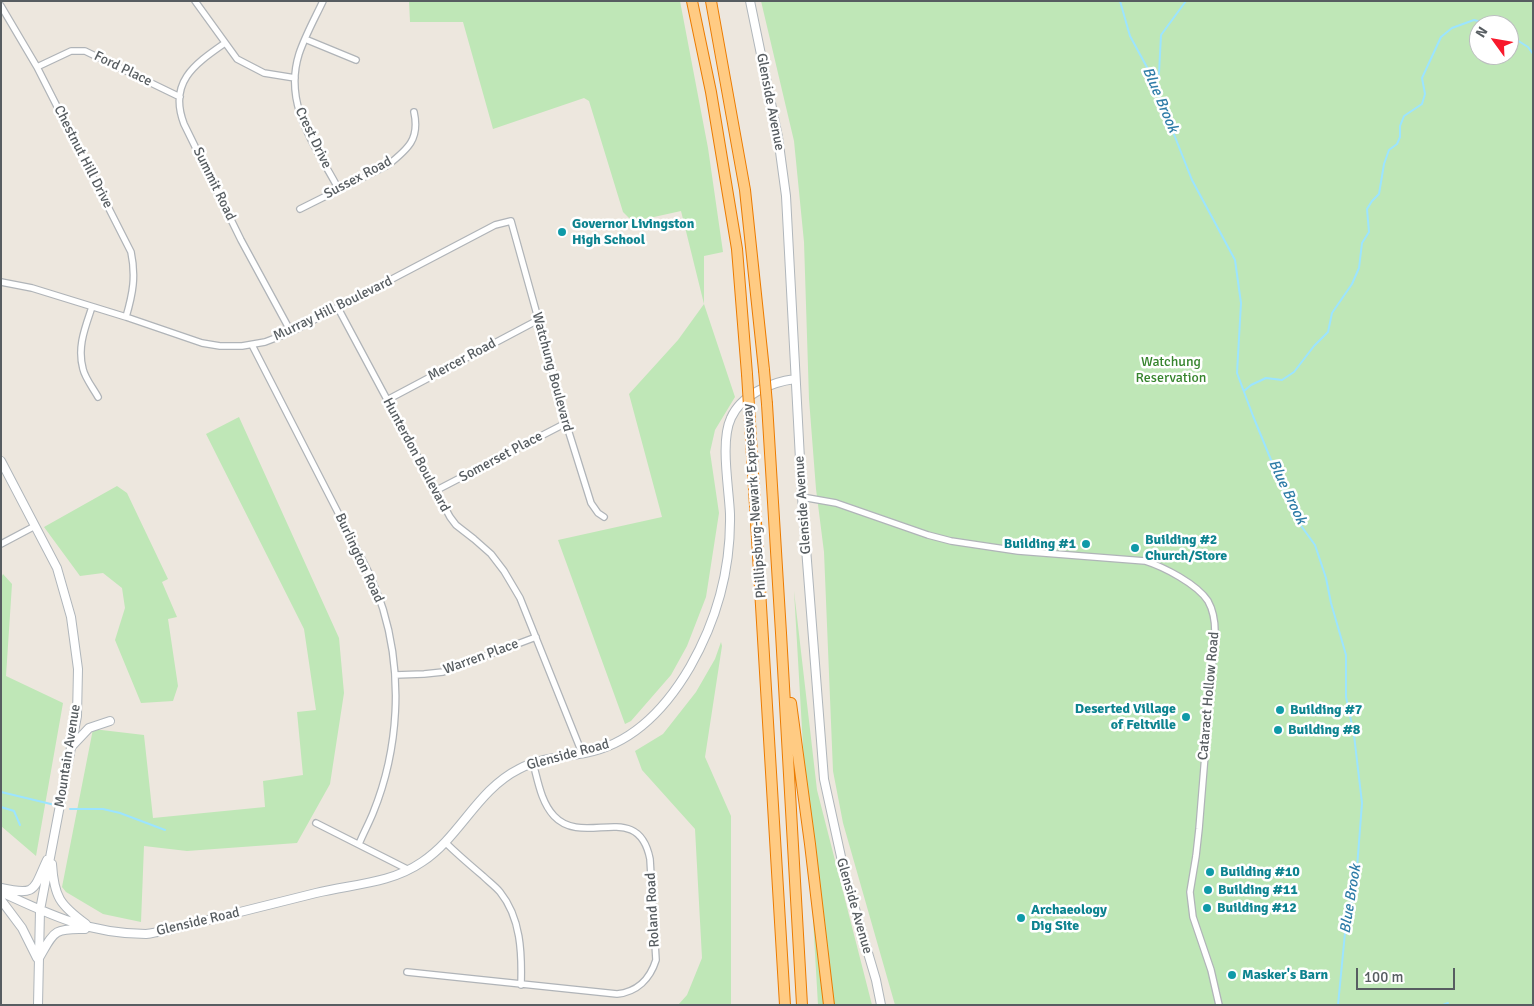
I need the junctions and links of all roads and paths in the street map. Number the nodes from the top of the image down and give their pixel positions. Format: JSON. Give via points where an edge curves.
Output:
{"nodes":[{"id":1,"x":195,"y":1,"type":"edge"},
{"id":2,"x":323,"y":1,"type":"edge"},
{"id":3,"x":692,"y":1,"type":"edge"},
{"id":4,"x":711,"y":1,"type":"edge"},
{"id":5,"x":750,"y":1,"type":"edge"},
{"id":6,"x":1,"y":6,"type":"edge"},
{"id":7,"x":305,"y":39,"type":"junction"},
{"id":8,"x":225,"y":43,"type":"junction"},
{"id":9,"x":356,"y":60,"type":"dead end"},
{"id":10,"x":37,"y":68,"type":"junction"},
{"id":11,"x":295,"y":78,"type":"junction"},
{"id":12,"x":180,"y":97,"type":"junction"},
{"id":13,"x":414,"y":112,"type":"dead end"},
{"id":14,"x":338,"y":188,"type":"junction"},
{"id":15,"x":300,"y":209,"type":"dead end"},
{"id":16,"x":511,"y":221,"type":"joint"},
{"id":17,"x":1,"y":282,"type":"edge"},
{"id":18,"x":92,"y":307,"type":"junction"},
{"id":19,"x":338,"y":308,"type":"junction"},
{"id":20,"x":126,"y":316,"type":"junction"},
{"id":21,"x":538,"y":320,"type":"junction"},
{"id":22,"x":290,"y":332,"type":"junction"},
{"id":23,"x":252,"y":345,"type":"junction"},
{"id":24,"x":795,"y":379,"type":"junction"},
{"id":25,"x":98,"y":397,"type":"dead end"},
{"id":26,"x":387,"y":400,"type":"junction"},
{"id":27,"x":566,"y":422,"type":"junction"},
{"id":28,"x":1,"y":461,"type":"edge"},
{"id":29,"x":436,"y":492,"type":"junction"},
{"id":30,"x":802,"y":498,"type":"junction"},
{"id":31,"x":604,"y":517,"type":"dead end"},
{"id":32,"x":35,"y":526,"type":"junction"},
{"id":33,"x":1,"y":544,"type":"edge"},
{"id":34,"x":781,"y":633,"type":"junction"},
{"id":35,"x":536,"y":638,"type":"junction"},
{"id":36,"x":395,"y":675,"type":"junction"},
{"id":37,"x":110,"y":721,"type":"dead end"},
{"id":38,"x":72,"y":746,"type":"junction"},
{"id":39,"x":582,"y":753,"type":"junction"},
{"id":40,"x":533,"y":763,"type":"junction"},
{"id":41,"x":316,"y":823,"type":"dead end"},
{"id":42,"x":445,"y":842,"type":"junction"},
{"id":43,"x":358,"y":844,"type":"junction"},
{"id":44,"x":52,"y":852,"type":"junction"},
{"id":45,"x":409,"y":870,"type":"junction"},
{"id":46,"x":1,"y":888,"type":"edge"},
{"id":47,"x":1,"y":892,"type":"edge"},
{"id":48,"x":1,"y":900,"type":"edge"},
{"id":49,"x":40,"y":910,"type":"junction"},
{"id":50,"x":92,"y":929,"type":"junction"},
{"id":51,"x":38,"y":960,"type":"junction"},
{"id":52,"x":407,"y":972,"type":"dead end"},
{"id":53,"x":521,"y":985,"type":"junction"},
{"id":54,"x":38,"y":1005,"type":"edge"},
{"id":55,"x":785,"y":1005,"type":"edge"},
{"id":56,"x":802,"y":1005,"type":"edge"},
{"id":57,"x":828,"y":1005,"type":"edge"},
{"id":58,"x":881,"y":1005,"type":"edge"},
{"id":59,"x":1218,"y":1005,"type":"edge"}],
"edges":[{"from":1,"to":8,"type":"street"},
{"from":2,"to":7,"type":"street","name":"Crest Drive"},
{"from":3,"to":55,"type":"highway","name":"Phillipsburg-Newark Expressway","bridge":true,"via":[[737,249]]},
{"from":4,"to":34,"type":"highway","name":"Phillipsburg-Newark Expressway","bridge":true,"via":[[745,190],[767,404]]},
{"from":5,"to":24,"type":"main road","name":"Glenside Avenue","via":[[778,137],[786,196]]},
{"from":6,"to":10,"type":"street","name":"Chestnut Hill Drive"},
{"from":7,"to":9,"type":"street"},
{"from":7,"to":11,"type":"street","name":"Crest Drive","via":[[297,60]]},
{"from":8,"to":11,"type":"street","via":[[237,59],[247,65],[264,73]]},
{"from":8,"to":12,"type":"street","name":"Summit Road","via":[[193,68]]},
{"from":10,"to":12,"type":"street","name":"Ford Place","via":[[71,51],[85,51]]},
{"from":10,"to":20,"type":"street","name":"Chestnut Hill Drive","via":[[131,252],[135,269]]},
{"from":11,"to":14,"type":"street","name":"Crest Drive","via":[[298,111]]},
{"from":12,"to":22,"type":"street","name":"Summit Road","via":[[184,124]]},
{"from":13,"to":14,"type":"street","name":"Sussex Road","via":[[416,131],[409,146],[388,165]]},
{"from":14,"to":15,"type":"street","name":"Sussex Road"},
{"from":16,"to":19,"type":"street","name":"Murray Hill Boulevard","via":[[495,225]]},
{"from":16,"to":21,"type":"street","name":"Watchung Boulevard"},
{"from":17,"to":18,"type":"street","name":"Murray Hill Boulevard"},
{"from":18,"to":20,"type":"street","name":"Murray Hill Boulevard"},
{"from":18,"to":25,"type":"street","via":[[81,340],[81,355],[83,370]]},
{"from":19,"to":22,"type":"street","name":"Murray Hill Boulevard"},
{"from":19,"to":26,"type":"street","name":"Hunterdon Boulevard"},
{"from":20,"to":23,"type":"street","name":"Murray Hill Boulevard","via":[[202,343]]},
{"from":21,"to":26,"type":"street","name":"Mercer Road"},
{"from":21,"to":27,"type":"street","name":"Watchung Boulevard"},
{"from":22,"to":23,"type":"street","name":"Murray Hill Boulevard"},
{"from":23,"to":36,"type":"street","name":"Burlington Road","via":[[369,573],[385,616]]},
{"from":24,"to":30,"type":"main road","name":"Glenside Avenue"},
{"from":24,"to":39,"type":"main road","name":"Glenside Road","via":[[762,389],[737,408],[730,418],[726,442],[730,514],[726,567],[715,614],[690,666],[654,717],[636,731],[603,748]]},
{"from":26,"to":29,"type":"street","name":"Hunterdon Boulevard"},
{"from":27,"to":29,"type":"street","name":"Somerset Place"},
{"from":27,"to":31,"type":"street","name":"Watchung Boulevard","via":[[591,503]]},
{"from":28,"to":32,"type":"main road","name":"Mountain Avenue"},
{"from":29,"to":35,"type":"street","name":"Hunterdon Boulevard","via":[[456,525],[491,554],[504,571],[520,598]]},
{"from":30,"to":58,"type":"main road","name":"Glenside Avenue","via":[[825,786],[845,875]]},
{"from":30,"to":59,"type":"street","name":"Cataract Hollow Road","via":[[836,503],[951,541],[1018,551],[1145,561],[1172,573],[1204,597],[1213,615],[1215,632],[1199,829],[1190,892],[1193,917],[1211,970]]},
{"from":32,"to":33,"type":"street"},
{"from":32,"to":38,"type":"main road","name":"Mountain Avenue","via":[[57,568],[73,625],[78,692]]},
{"from":34,"to":56,"type":"highway","name":"Phillipsburg-Newark Expressway"},
{"from":34,"to":57,"type":"highway"},
{"from":35,"to":36,"type":"street","name":"Warren Place","via":[[443,672]]},
{"from":35,"to":39,"type":"street","name":"Hunterdon Boulevard"},
{"from":36,"to":43,"type":"street","name":"Burlington Road","via":[[394,733],[388,764],[373,813]]},
{"from":37,"to":38,"type":"main road","via":[[89,728]]},
{"from":38,"to":44,"type":"main road","name":"Mountain Avenue"},
{"from":39,"to":40,"type":"main road","name":"Glenside Road"},
{"from":40,"to":42,"type":"main road","name":"Glenside Road","via":[[494,785]]},
{"from":40,"to":53,"type":"street","name":"Roland Road","via":[[545,803],[557,819],[583,829],[620,826],[632,830],[643,841],[650,859],[656,960],[644,982],[622,994]]},
{"from":41,"to":43,"type":"street"},
{"from":42,"to":45,"type":"main road","name":"Glenside Road"},
{"from":42,"to":53,"type":"street","via":[[500,892],[507,903],[519,934]]},
{"from":43,"to":45,"type":"street"},
{"from":44,"to":46,"type":"main road","via":[[36,884],[28,892]]},
{"from":44,"to":49,"type":"main road","name":"Mountain Avenue"},
{"from":44,"to":50,"type":"main road","via":[[53,881],[59,897],[70,912]]},
{"from":45,"to":50,"type":"main road","name":"Glenside Road","via":[[384,880],[335,888],[156,932],[119,933]]},
{"from":47,"to":49,"type":"main road","name":"Glenside Road"},
{"from":48,"to":51,"type":"main road","via":[[22,928]]},
{"from":49,"to":50,"type":"main road","name":"Glenside Road"},
{"from":49,"to":51,"type":"main road","name":"Mountain Avenue"},
{"from":50,"to":51,"type":"main road","via":[[65,928],[53,934]]},
{"from":51,"to":54,"type":"main road","name":"Mountain Avenue"},
{"from":52,"to":53,"type":"street","name":"Roland Road"}]}
